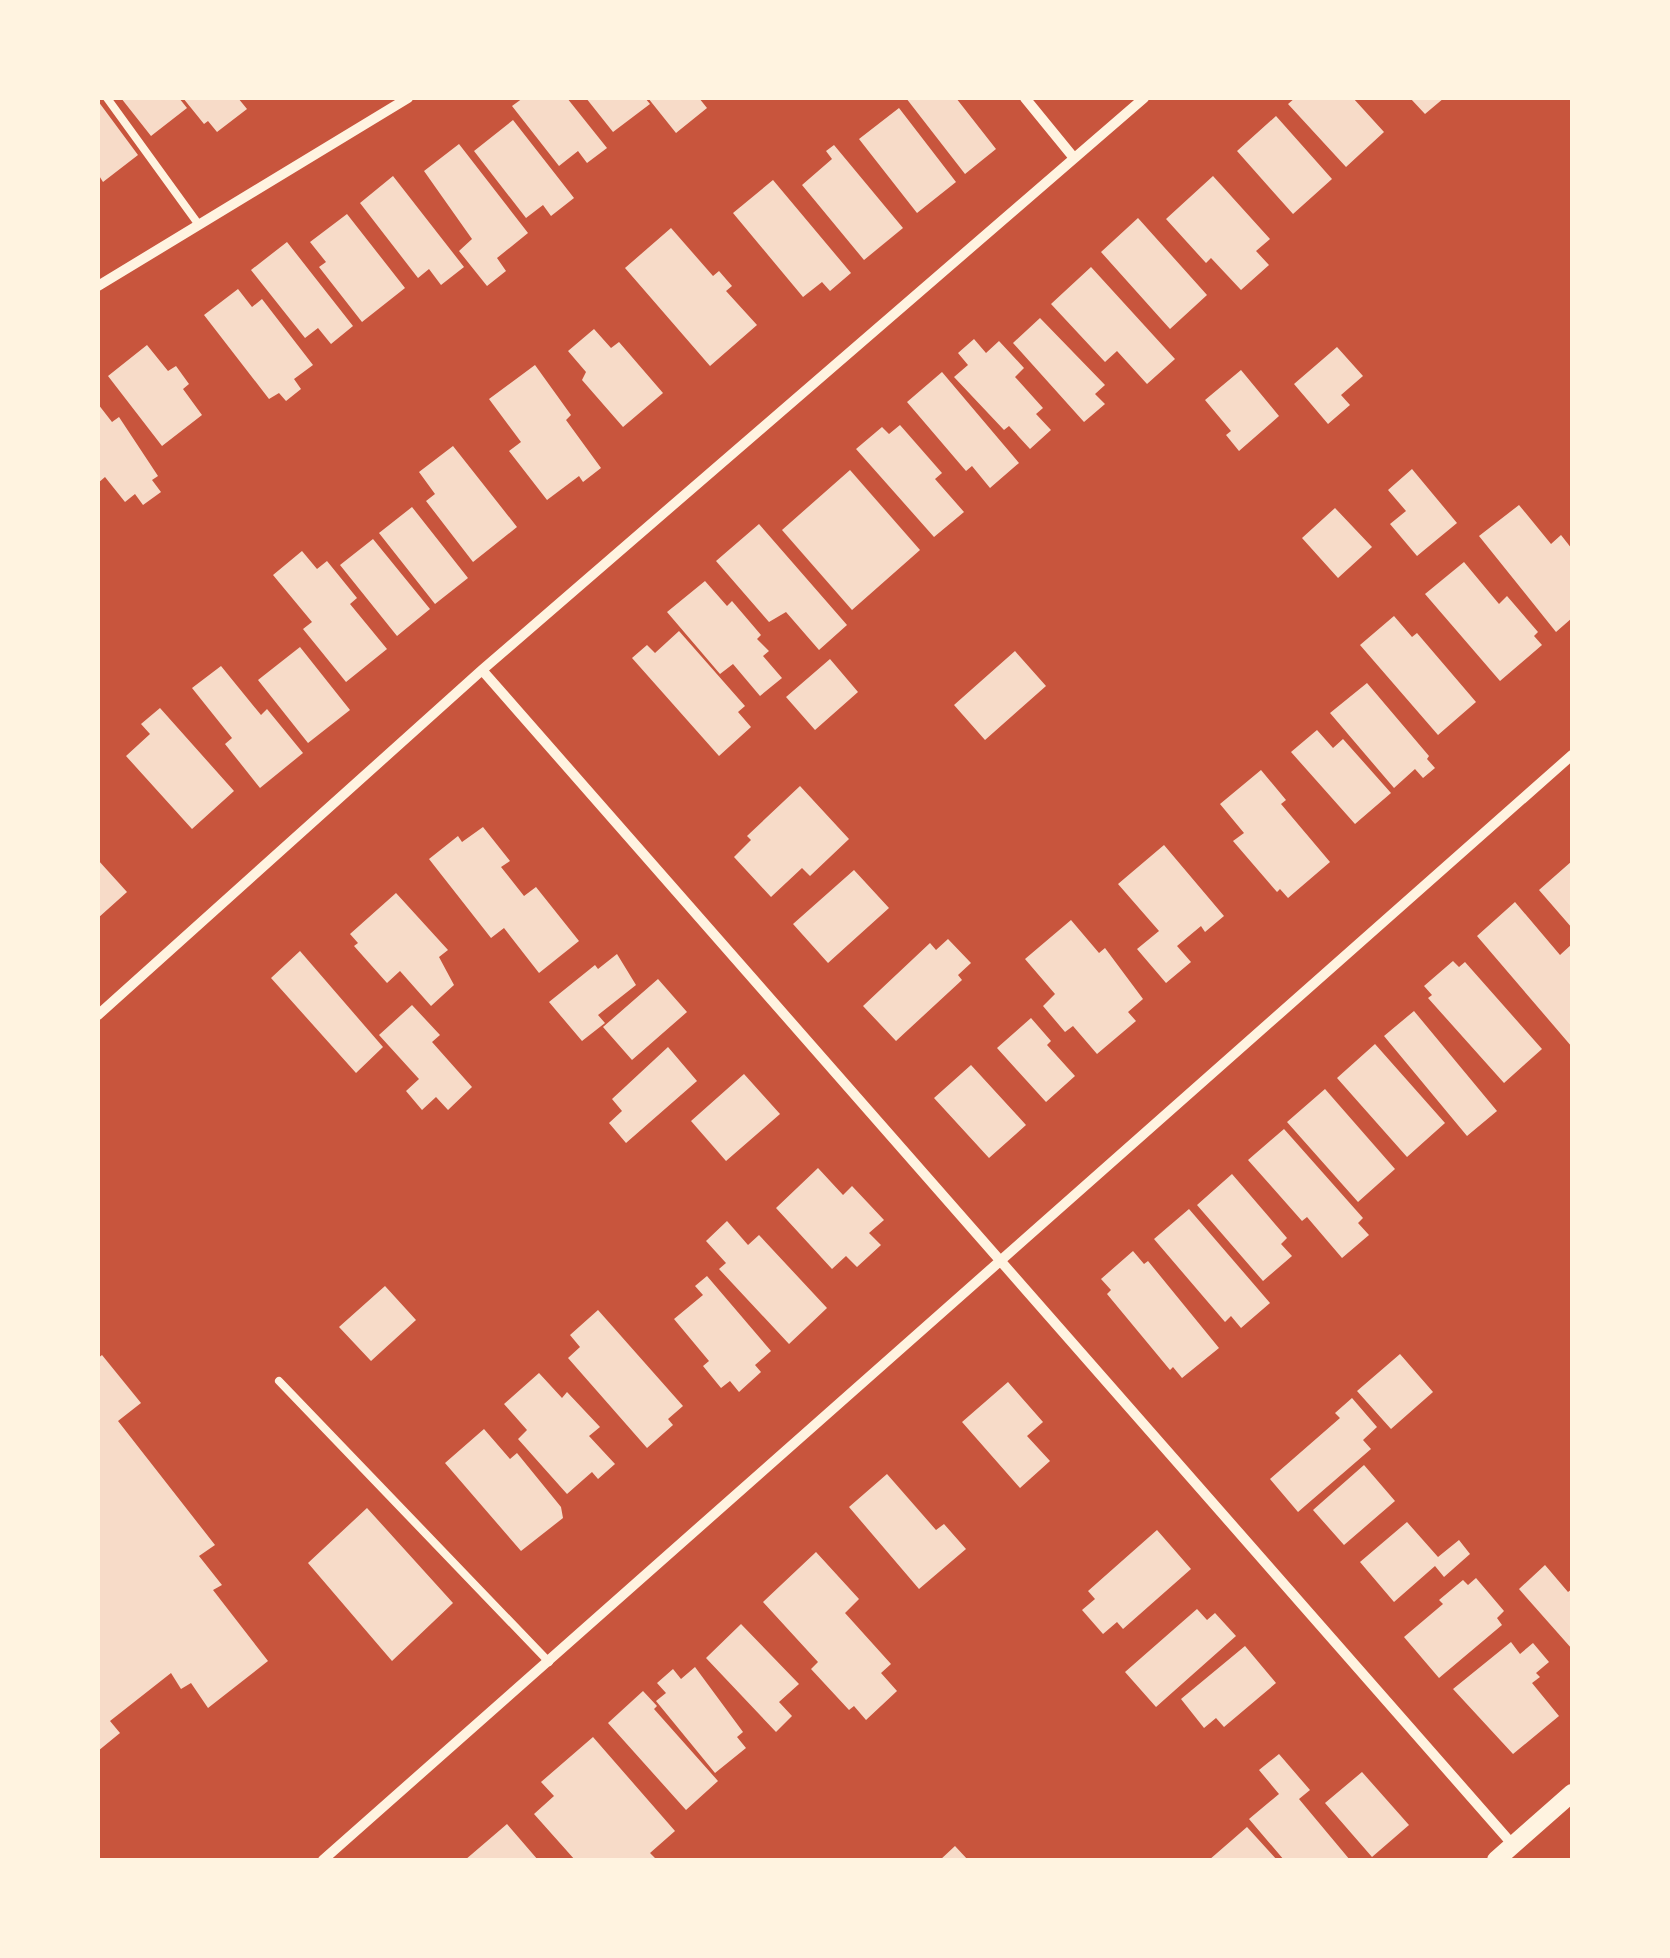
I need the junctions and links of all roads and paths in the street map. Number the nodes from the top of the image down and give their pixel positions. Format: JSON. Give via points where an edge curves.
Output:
{"nodes":[{"id":1,"x":107,"y":98,"type":"edge"},
{"id":2,"x":408,"y":98,"type":"edge"},
{"id":3,"x":1025,"y":98,"type":"edge"},
{"id":4,"x":1144,"y":98,"type":"edge"},
{"id":5,"x":1074,"y":158,"type":"junction"},
{"id":6,"x":198,"y":225,"type":"junction"},
{"id":7,"x":98,"y":286,"type":"edge"},
{"id":8,"x":482,"y":670,"type":"junction"},
{"id":9,"x":1572,"y":755,"type":"edge"},
{"id":10,"x":98,"y":1015,"type":"edge"},
{"id":11,"x":1004,"y":1261,"type":"junction"},
{"id":12,"x":279,"y":1380,"type":"dead end"},
{"id":13,"x":548,"y":1662,"type":"junction"},
{"id":14,"x":1572,"y":1793,"type":"edge"},
{"id":15,"x":1514,"y":1845,"type":"junction"},
{"id":16,"x":323,"y":1860,"type":"edge"},
{"id":17,"x":1496,"y":1860,"type":"edge"}],
"edges":[{"from":1,"to":6,"type":"lane"},
{"from":2,"to":6,"type":"street"},
{"from":3,"to":5,"type":"street"},
{"from":4,"to":5,"type":"street"},
{"from":5,"to":8,"type":"street"},
{"from":6,"to":7,"type":"street"},
{"from":8,"to":10,"type":"street"},
{"from":8,"to":11,"type":"street"},
{"from":9,"to":11,"type":"street"},
{"from":11,"to":13,"type":"street"},
{"from":11,"to":15,"type":"street"},
{"from":12,"to":13,"type":"lane"},
{"from":13,"to":16,"type":"street"},
{"from":14,"to":15,"type":"street"},
{"from":15,"to":17,"type":"street"}]}
